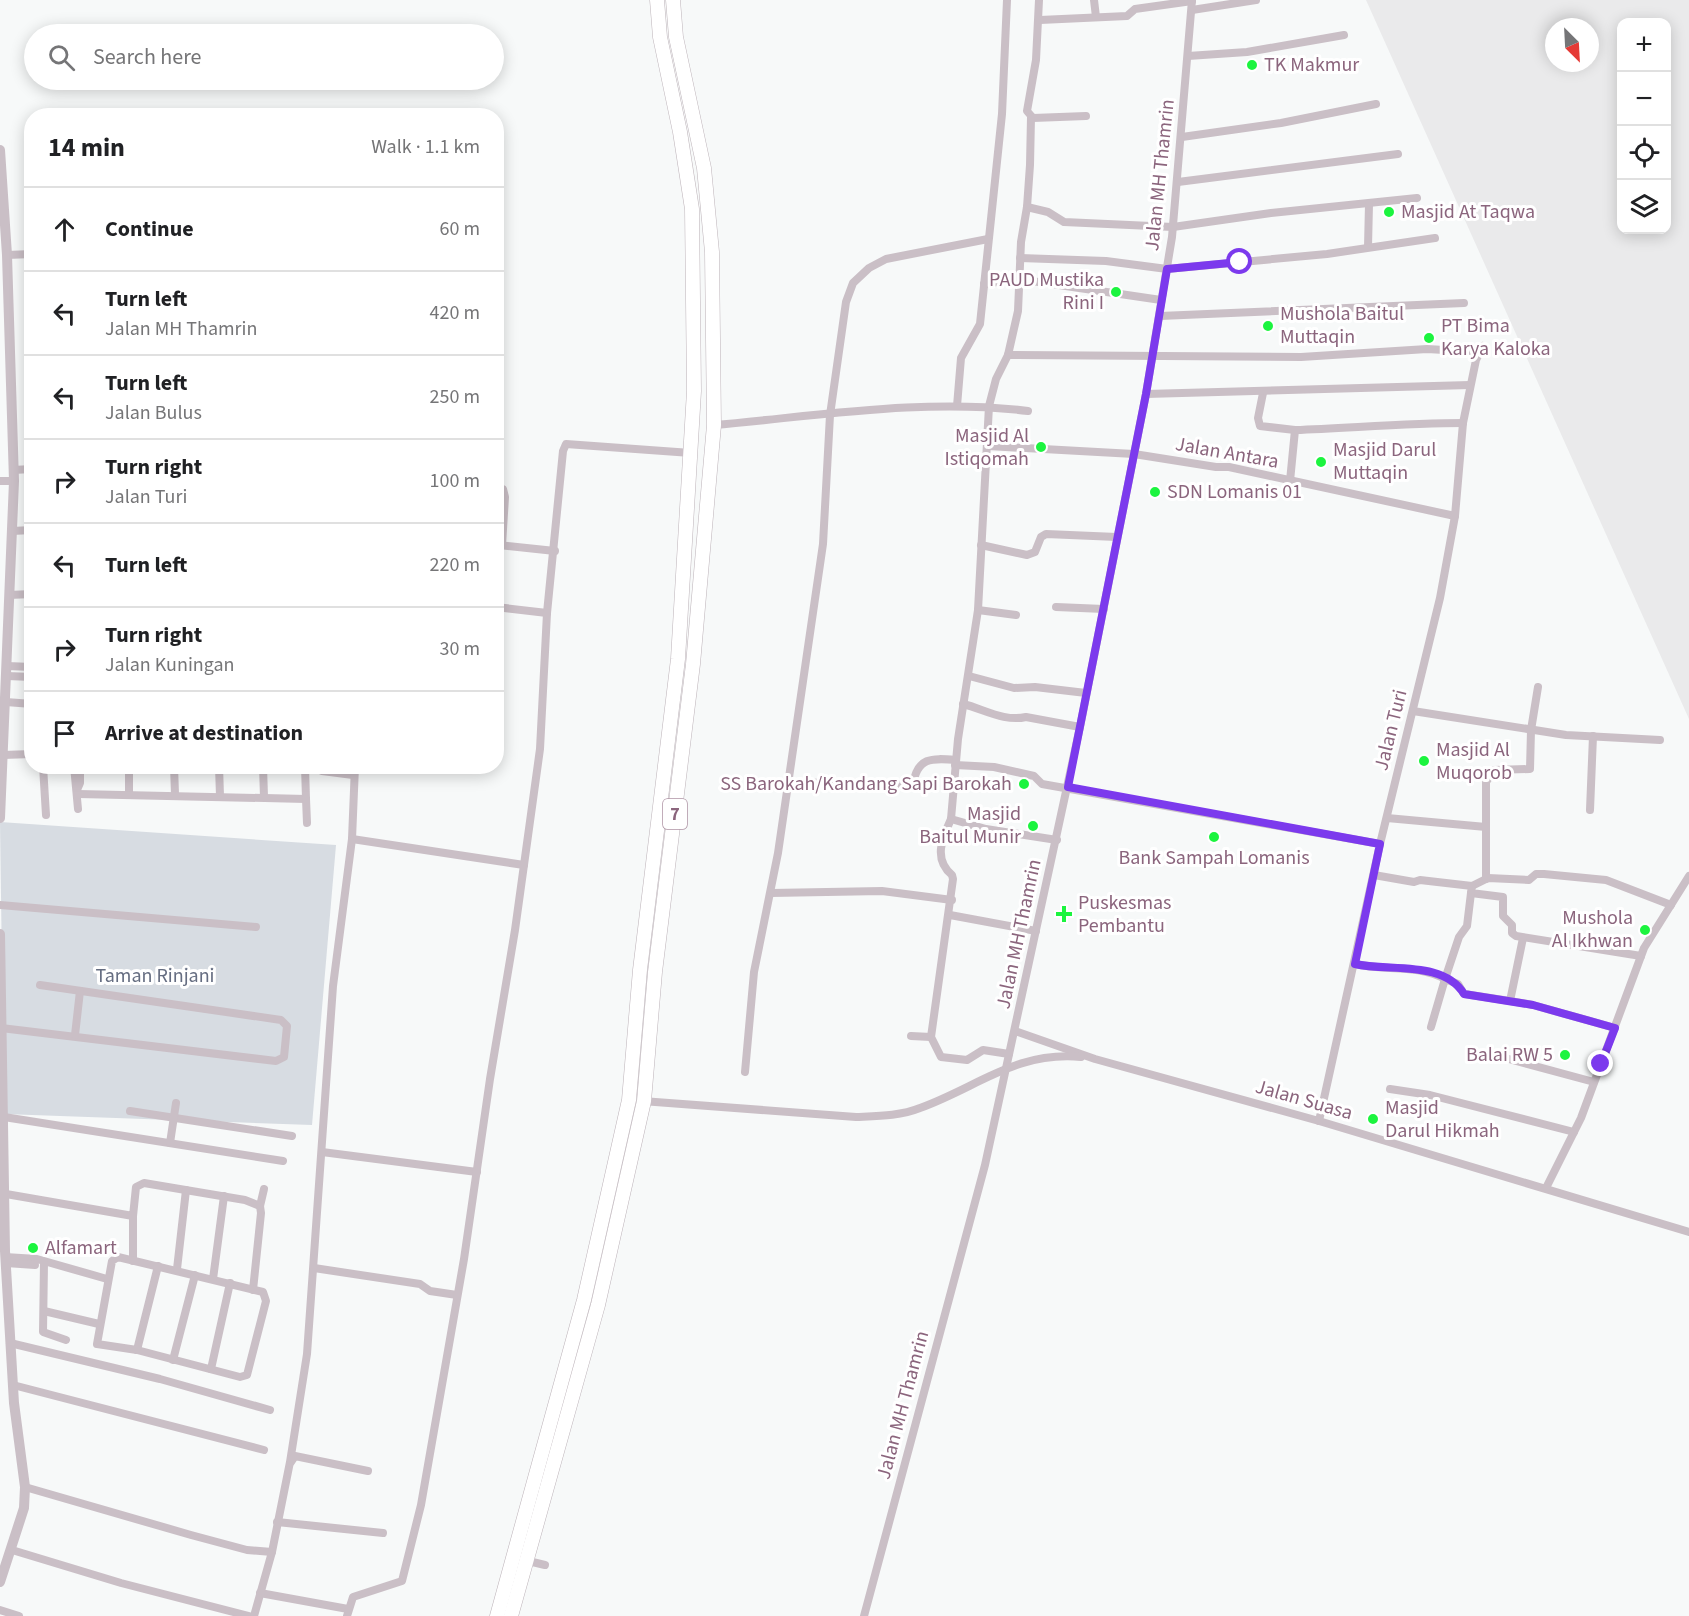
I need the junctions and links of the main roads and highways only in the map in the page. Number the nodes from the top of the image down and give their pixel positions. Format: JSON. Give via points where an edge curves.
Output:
{"nodes":[{"id":1,"x":657,"y":0,"type":"edge"},
{"id":2,"x":673,"y":0,"type":"edge"},
{"id":3,"x":694,"y":286,"type":"junction"},
{"id":4,"x":712,"y":286,"type":"junction"},
{"id":5,"x":715,"y":388,"type":"junction"},
{"id":6,"x":694,"y":391,"type":"junction"},
{"id":7,"x":689,"y":491,"type":"junction"},
{"id":8,"x":708,"y":491,"type":"junction"},
{"id":9,"x":660,"y":805,"type":"junction"},
{"id":10,"x":675,"y":807,"type":"junction"},
{"id":11,"x":496,"y":1616,"type":"edge"},
{"id":12,"x":511,"y":1616,"type":"edge"}],
"edges":[{"from":1,"to":3,"type":"highway","number":"7","via":[[660,37],[692,209]]},
{"from":2,"to":4,"type":"highway","number":"7","via":[[676,37],[704,168],[710,212]]},
{"from":3,"to":4,"type":"highway"},
{"from":3,"to":6,"type":"highway","number":"7"},
{"from":4,"to":5,"type":"highway","number":"7"},
{"from":5,"to":6,"type":"highway"},
{"from":5,"to":8,"type":"highway","number":"7"},
{"from":6,"to":7,"type":"highway","number":"7"},
{"from":7,"to":8,"type":"highway"},
{"from":7,"to":9,"type":"highway","number":"7","via":[[678,659]]},
{"from":8,"to":10,"type":"highway","number":"7","via":[[693,664]]},
{"from":9,"to":10,"type":"highway"},
{"from":9,"to":11,"type":"highway","number":"7","via":[[629,1100],[584,1300]]},
{"from":10,"to":12,"type":"highway","number":"7","via":[[644,1101],[598,1305]]}]}
